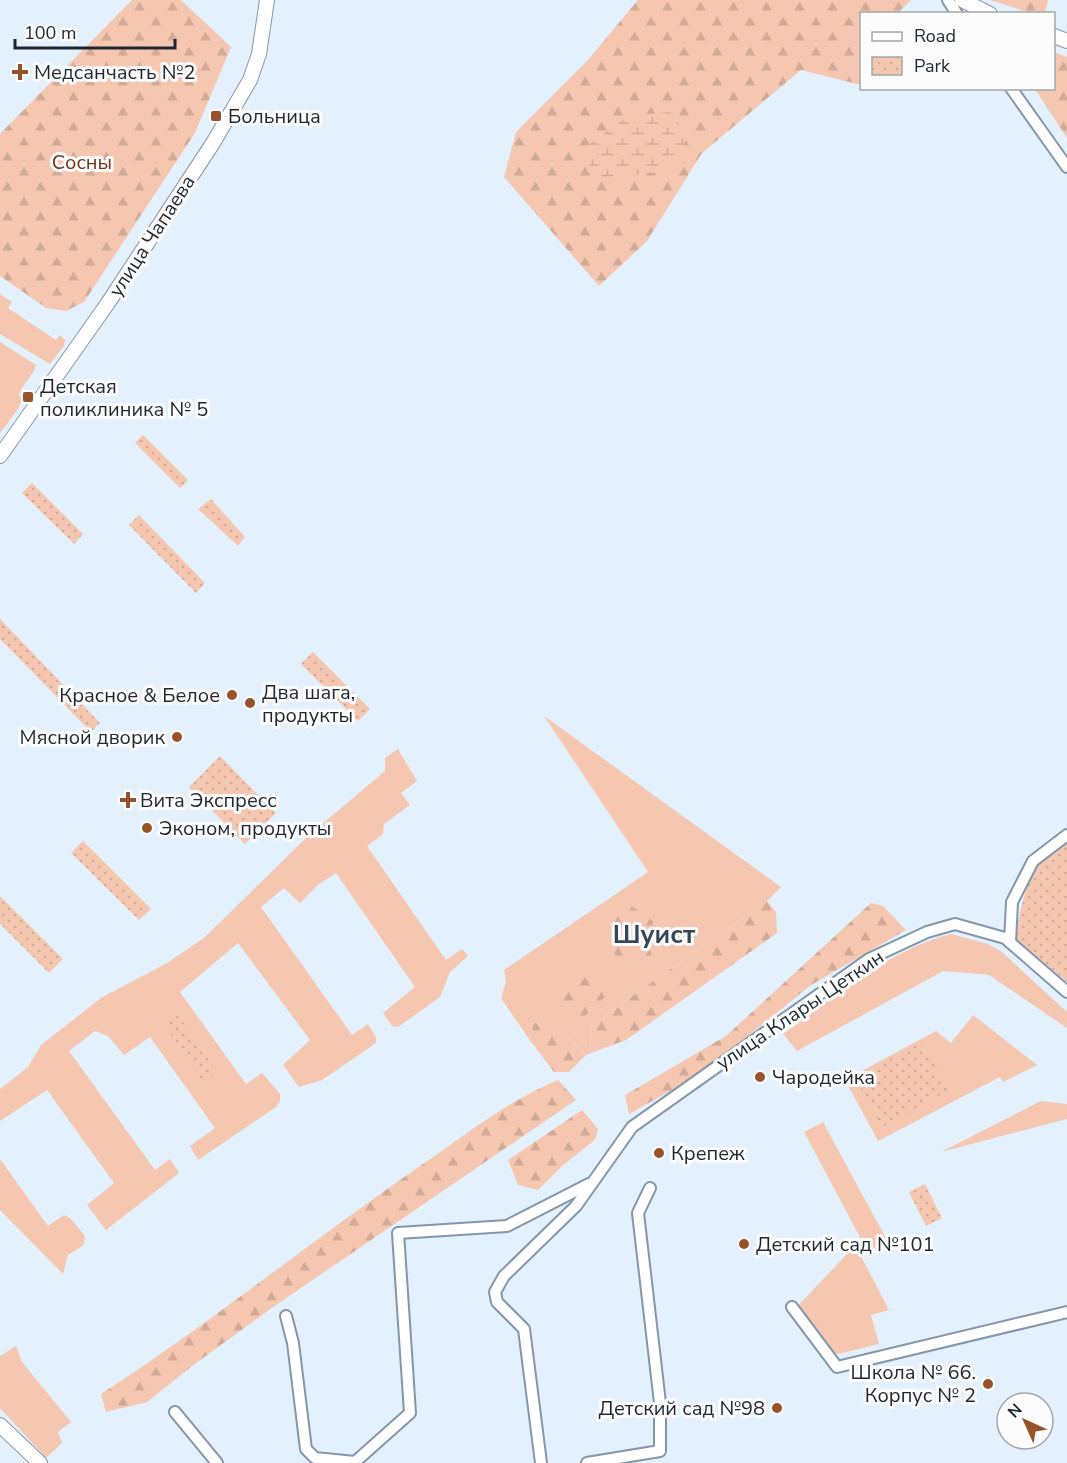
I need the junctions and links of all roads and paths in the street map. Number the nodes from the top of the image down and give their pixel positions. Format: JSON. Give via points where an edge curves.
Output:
{"nodes":[{"id":1,"x":267,"y":0,"type":"edge"},
{"id":2,"x":962,"y":0,"type":"edge"},
{"id":3,"x":986,"y":12,"type":"edge"},
{"id":4,"x":1012,"y":90,"type":"edge"},
{"id":5,"x":1067,"y":167,"type":"edge"},
{"id":6,"x":0,"y":456,"type":"edge"},
{"id":7,"x":1067,"y":835,"type":"edge"},
{"id":8,"x":1010,"y":942,"type":"junction"},
{"id":9,"x":1067,"y":992,"type":"edge"},
{"id":10,"x":589,"y":1184,"type":"junction"},
{"id":11,"x":650,"y":1188,"type":"dead end"},
{"id":12,"x":792,"y":1307,"type":"dead end"},
{"id":13,"x":1067,"y":1312,"type":"edge"},
{"id":14,"x":286,"y":1316,"type":"dead end"},
{"id":15,"x":175,"y":1412,"type":"dead end"},
{"id":16,"x":0,"y":1425,"type":"edge"},
{"id":17,"x":40,"y":1463,"type":"edge"},
{"id":18,"x":217,"y":1463,"type":"edge"},
{"id":19,"x":355,"y":1463,"type":"edge"},
{"id":20,"x":541,"y":1463,"type":"edge"},
{"id":21,"x":587,"y":1463,"type":"edge"}],
"edges":[{"from":1,"to":6,"type":"street","name":"улица Чапаева","via":[[259,54],[250,80],[108,303]]},
{"from":2,"to":3,"type":"street"},
{"from":4,"to":5,"type":"street"},
{"from":7,"to":8,"type":"street","via":[[1034,861],[1012,902]]},
{"from":8,"to":9,"type":"street","name":"улица Клары Цеткин"},
{"from":8,"to":10,"type":"street","name":"улица Клары Цеткин","via":[[955,924],[927,932],[869,959],[632,1127]]},
{"from":10,"to":19,"type":"street","via":[[507,1226],[398,1233],[410,1413]]},
{"from":10,"to":20,"type":"street","name":"улица Клары Цеткин","via":[[576,1206],[504,1276],[495,1292],[497,1302],[524,1329]]},
{"from":11,"to":21,"type":"street","via":[[638,1214],[660,1403],[660,1451]]},
{"from":12,"to":13,"type":"street","via":[[837,1367]]},
{"from":14,"to":19,"type":"street","via":[[306,1449],[315,1458]]},
{"from":15,"to":18,"type":"street"},
{"from":16,"to":17,"type":"street"}]}
